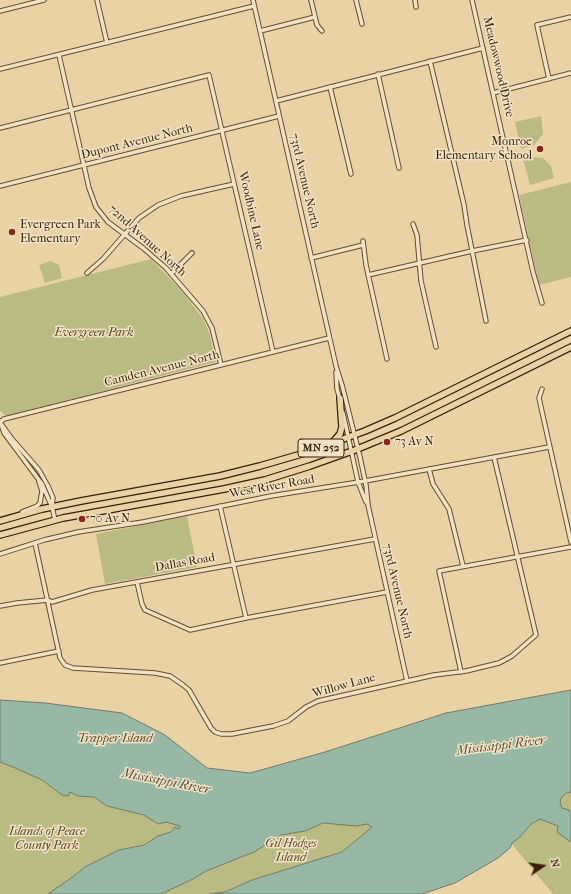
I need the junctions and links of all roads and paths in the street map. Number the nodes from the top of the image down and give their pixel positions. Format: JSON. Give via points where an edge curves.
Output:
{"nodes":[{"id":1,"x":44,"y":0,"type":"edge"},
{"id":2,"x":97,"y":0,"type":"edge"},
{"id":3,"x":252,"y":0,"type":"edge"},
{"id":4,"x":311,"y":0,"type":"edge"},
{"id":5,"x":356,"y":0,"type":"edge"},
{"id":6,"x":415,"y":0,"type":"edge"},
{"id":7,"x":472,"y":0,"type":"edge"},
{"id":8,"x":254,"y":6,"type":"junction"},
{"id":9,"x":416,"y":7,"type":"dead end"},
{"id":10,"x":0,"y":11,"type":"edge"},
{"id":11,"x":315,"y":17,"type":"junction"},
{"id":12,"x":571,"y":17,"type":"edge"},
{"id":13,"x":362,"y":24,"type":"dead end"},
{"id":14,"x":260,"y":31,"type":"junction"},
{"id":15,"x":322,"y":31,"type":"dead end"},
{"id":16,"x":107,"y":43,"type":"junction"},
{"id":17,"x":483,"y":48,"type":"junction"},
{"id":18,"x":59,"y":55,"type":"junction"},
{"id":19,"x":430,"y":61,"type":"junction"},
{"id":20,"x":0,"y":69,"type":"edge"},
{"id":21,"x":571,"y":73,"type":"edge"},
{"id":22,"x":378,"y":74,"type":"junction"},
{"id":23,"x":549,"y":79,"type":"junction"},
{"id":24,"x":330,"y":86,"type":"junction"},
{"id":25,"x":493,"y":93,"type":"junction"},
{"id":26,"x":276,"y":101,"type":"junction"},
{"id":27,"x":71,"y":110,"type":"junction"},
{"id":28,"x":279,"y":116,"type":"junction"},
{"id":29,"x":0,"y":128,"type":"edge"},
{"id":30,"x":222,"y":130,"type":"junction"},
{"id":31,"x":84,"y":165,"type":"junction"},
{"id":32,"x":400,"y":168,"type":"dead end"},
{"id":33,"x":351,"y":174,"type":"dead end"},
{"id":34,"x":234,"y":184,"type":"junction"},
{"id":35,"x":0,"y":186,"type":"edge"},
{"id":36,"x":413,"y":224,"type":"dead end"},
{"id":37,"x":124,"y":234,"type":"junction"},
{"id":38,"x":527,"y":240,"type":"junction"},
{"id":39,"x":472,"y":251,"type":"junction"},
{"id":40,"x":192,"y":253,"type":"dead end"},
{"id":41,"x":311,"y":258,"type":"junction"},
{"id":42,"x":419,"y":264,"type":"junction"},
{"id":43,"x":87,"y":273,"type":"dead end"},
{"id":44,"x":171,"y":274,"type":"junction"},
{"id":45,"x":368,"y":275,"type":"junction"},
{"id":46,"x":542,"y":303,"type":"dead end"},
{"id":47,"x":486,"y":321,"type":"dead end"},
{"id":48,"x":571,"y":331,"type":"edge"},
{"id":49,"x":330,"y":338,"type":"junction"},
{"id":50,"x":436,"y":347,"type":"dead end"},
{"id":51,"x":571,"y":347,"type":"edge"},
{"id":52,"x":273,"y":352,"type":"junction"},
{"id":53,"x":387,"y":359,"type":"dead end"},
{"id":54,"x":221,"y":365,"type":"junction"},
{"id":55,"x":336,"y":366,"type":"junction"},
{"id":56,"x":542,"y":389,"type":"dead end"},
{"id":57,"x":340,"y":398,"type":"junction"},
{"id":58,"x":0,"y":422,"type":"edge"},
{"id":59,"x":355,"y":435,"type":"junction"},
{"id":60,"x":349,"y":438,"type":"junction"},
{"id":61,"x":330,"y":444,"type":"junction"},
{"id":62,"x":549,"y":447,"type":"junction"},
{"id":63,"x":358,"y":449,"type":"junction"},
{"id":64,"x":352,"y":452,"type":"junction"},
{"id":65,"x":494,"y":457,"type":"junction"},
{"id":66,"x":429,"y":469,"type":"junction"},
{"id":67,"x":33,"y":471,"type":"junction"},
{"id":68,"x":365,"y":481,"type":"junction"},
{"id":69,"x":358,"y":482,"type":"junction"},
{"id":70,"x":368,"y":505,"type":"junction"},
{"id":71,"x":220,"y":506,"type":"junction"},
{"id":72,"x":52,"y":507,"type":"junction"},
{"id":73,"x":11,"y":517,"type":"junction"},
{"id":74,"x":55,"y":520,"type":"junction"},
{"id":75,"x":0,"y":521,"type":"edge"},
{"id":76,"x":0,"y":535,"type":"edge"},
{"id":77,"x":375,"y":539,"type":"junction"},
{"id":78,"x":571,"y":542,"type":"edge"},
{"id":79,"x":35,"y":543,"type":"junction"},
{"id":80,"x":571,"y":547,"type":"edge"},
{"id":81,"x":0,"y":554,"type":"edge"},
{"id":82,"x":518,"y":557,"type":"junction"},
{"id":83,"x":234,"y":565,"type":"junction"},
{"id":84,"x":463,"y":566,"type":"junction"},
{"id":85,"x":137,"y":582,"type":"junction"},
{"id":86,"x":387,"y":592,"type":"junction"},
{"id":87,"x":48,"y":600,"type":"junction"},
{"id":88,"x":0,"y":606,"type":"edge"},
{"id":89,"x":246,"y":618,"type":"junction"},
{"id":90,"x":59,"y":651,"type":"junction"},
{"id":91,"x":0,"y":663,"type":"edge"},
{"id":92,"x":461,"y":672,"type":"junction"},
{"id":93,"x":407,"y":681,"type":"junction"}],
"edges":[{"from":1,"to":10,"type":"street"},
{"from":2,"to":16,"type":"street"},
{"from":3,"to":8,"type":"street","name":"73rd Avenue North"},
{"from":4,"to":11,"type":"street"},
{"from":5,"to":13,"type":"street"},
{"from":6,"to":9,"type":"street"},
{"from":7,"to":17,"type":"street","name":"Meadowwood Drive"},
{"from":8,"to":14,"type":"street","name":"73rd Avenue North"},
{"from":8,"to":16,"type":"street"},
{"from":11,"to":14,"type":"street"},
{"from":11,"to":15,"type":"street"},
{"from":12,"to":23,"type":"street","via":[[537,25]]},
{"from":14,"to":26,"type":"street","name":"73rd Avenue North"},
{"from":16,"to":18,"type":"street"},
{"from":17,"to":19,"type":"street"},
{"from":17,"to":25,"type":"street","name":"Meadowwood Drive"},
{"from":18,"to":20,"type":"street"},
{"from":18,"to":27,"type":"street","name":"72nd Avenue North"},
{"from":19,"to":22,"type":"street"},
{"from":19,"to":39,"type":"street","via":[[464,205]]},
{"from":21,"to":23,"type":"street"},
{"from":22,"to":24,"type":"street"},
{"from":22,"to":32,"type":"street"},
{"from":23,"to":25,"type":"street"},
{"from":24,"to":26,"type":"street"},
{"from":24,"to":33,"type":"street"},
{"from":25,"to":38,"type":"street","name":"Meadowwood Drive"},
{"from":26,"to":28,"type":"street","name":"73rd Avenue North"},
{"from":27,"to":29,"type":"street"},
{"from":27,"to":30,"type":"street","name":"Woodbine Lane","via":[[209,75]]},
{"from":27,"to":31,"type":"street","name":"72nd Avenue North"},
{"from":28,"to":30,"type":"street","name":"Dupont Avenue North"},
{"from":28,"to":41,"type":"street","name":"73rd Avenue North"},
{"from":30,"to":31,"type":"street","name":"Dupont Avenue North"},
{"from":30,"to":34,"type":"street","name":"Woodbine Lane"},
{"from":31,"to":35,"type":"street","name":"Dupont Avenue North"},
{"from":31,"to":37,"type":"street","name":"72nd Avenue North","via":[[96,207],[108,222]]},
{"from":34,"to":37,"type":"street","via":[[181,196],[158,205],[139,218]]},
{"from":34,"to":52,"type":"street","name":"Woodbine Lane"},
{"from":36,"to":42,"type":"street","via":[[417,235]]},
{"from":37,"to":43,"type":"street"},
{"from":37,"to":44,"type":"street","name":"72nd Avenue North"},
{"from":38,"to":39,"type":"street"},
{"from":38,"to":46,"type":"street","name":"Meadowwood Drive"},
{"from":39,"to":42,"type":"street"},
{"from":39,"to":47,"type":"street"},
{"from":40,"to":44,"type":"street"},
{"from":41,"to":45,"type":"street","via":[[364,243]]},
{"from":41,"to":49,"type":"street","name":"73rd Avenue North"},
{"from":42,"to":45,"type":"street"},
{"from":42,"to":50,"type":"street"},
{"from":44,"to":54,"type":"street","name":"72nd Avenue North","via":[[208,319]]},
{"from":45,"to":53,"type":"street"},
{"from":48,"to":59,"type":"highway","number":"MN 252","via":[[395,418]]},
{"from":49,"to":52,"type":"street","name":"Camden Avenue North"},
{"from":49,"to":55,"type":"street","name":"73rd Avenue North"},
{"from":51,"to":63,"type":"highway","number":"MN 252","via":[[402,431]]},
{"from":52,"to":54,"type":"street","name":"Camden Avenue North"},
{"from":54,"to":58,"type":"street","name":"Camden Avenue North"},
{"from":55,"to":57,"type":"street","name":"73rd Avenue North"},
{"from":55,"to":59,"type":"street","name":"73rd Avenue North"},
{"from":56,"to":62,"type":"street","via":[[539,398]]},
{"from":57,"to":60,"type":"street","name":"73rd Avenue North"},
{"from":57,"to":61,"type":"highway","via":[[342,430],[339,437]]},
{"from":58,"to":67,"type":"street","via":[[4,433]]},
{"from":58,"to":72,"type":"street","via":[[39,470],[53,498]]},
{"from":59,"to":60,"type":"highway","number":"MN 252"},
{"from":59,"to":63,"type":"street","name":"73rd Avenue North"},
{"from":60,"to":61,"type":"highway","number":"MN 252"},
{"from":60,"to":64,"type":"street","name":"73rd Avenue North"},
{"from":61,"to":72,"type":"highway","number":"MN 252","via":[[220,476]]},
{"from":62,"to":65,"type":"street","name":"West River Road"},
{"from":62,"to":78,"type":"street"},
{"from":63,"to":64,"type":"highway","number":"MN 252"},
{"from":63,"to":68,"type":"street","name":"73rd Avenue North"},
{"from":64,"to":69,"type":"street","name":"73rd Avenue North"},
{"from":64,"to":74,"type":"highway","number":"MN 252","via":[[265,480]]},
{"from":65,"to":66,"type":"street","name":"West River Road"},
{"from":65,"to":82,"type":"street"},
{"from":66,"to":68,"type":"street","name":"West River Road"},
{"from":66,"to":84,"type":"street","via":[[435,488],[449,509]]},
{"from":67,"to":72,"type":"street"},
{"from":67,"to":73,"type":"street","via":[[42,491],[40,503]]},
{"from":68,"to":69,"type":"street","name":"West River Road"},
{"from":68,"to":70,"type":"street","name":"73rd Avenue North"},
{"from":69,"to":70,"type":"street","name":"73rd Avenue North"},
{"from":69,"to":71,"type":"street","name":"West River Road"},
{"from":70,"to":77,"type":"street","name":"73rd Avenue North"},
{"from":71,"to":79,"type":"street","name":"West River Road","via":[[83,531]]},
{"from":71,"to":83,"type":"street"},
{"from":72,"to":73,"type":"highway","number":"MN 252"},
{"from":72,"to":74,"type":"street"},
{"from":73,"to":75,"type":"highway","number":"MN 252"},
{"from":74,"to":76,"type":"highway","number":"MN 252"},
{"from":77,"to":83,"type":"street","name":"Dallas Road"},
{"from":77,"to":86,"type":"street","name":"73rd Avenue North"},
{"from":79,"to":81,"type":"street","name":"West River Road"},
{"from":79,"to":87,"type":"street"},
{"from":80,"to":82,"type":"street"},
{"from":82,"to":84,"type":"street"},
{"from":82,"to":92,"type":"street","name":"Willow Lane","via":[[536,635],[506,660]]},
{"from":83,"to":85,"type":"street","name":"Dallas Road"},
{"from":83,"to":89,"type":"street"},
{"from":84,"to":92,"type":"street","via":[[439,571]]},
{"from":85,"to":87,"type":"street","name":"Dallas Road","via":[[92,590],[52,602]]},
{"from":85,"to":89,"type":"street","via":[[145,610],[185,628],[195,629]]},
{"from":86,"to":89,"type":"street"},
{"from":86,"to":93,"type":"street","name":"73rd Avenue North"},
{"from":87,"to":88,"type":"street","name":"Dallas Road"},
{"from":87,"to":90,"type":"street"},
{"from":90,"to":91,"type":"street"},
{"from":90,"to":93,"type":"street","name":"Willow Lane","via":[[62,661],[68,667],[170,676],[188,690],[211,728],[226,735],[288,721],[318,701]]},
{"from":92,"to":93,"type":"street","name":"Willow Lane"}]}
